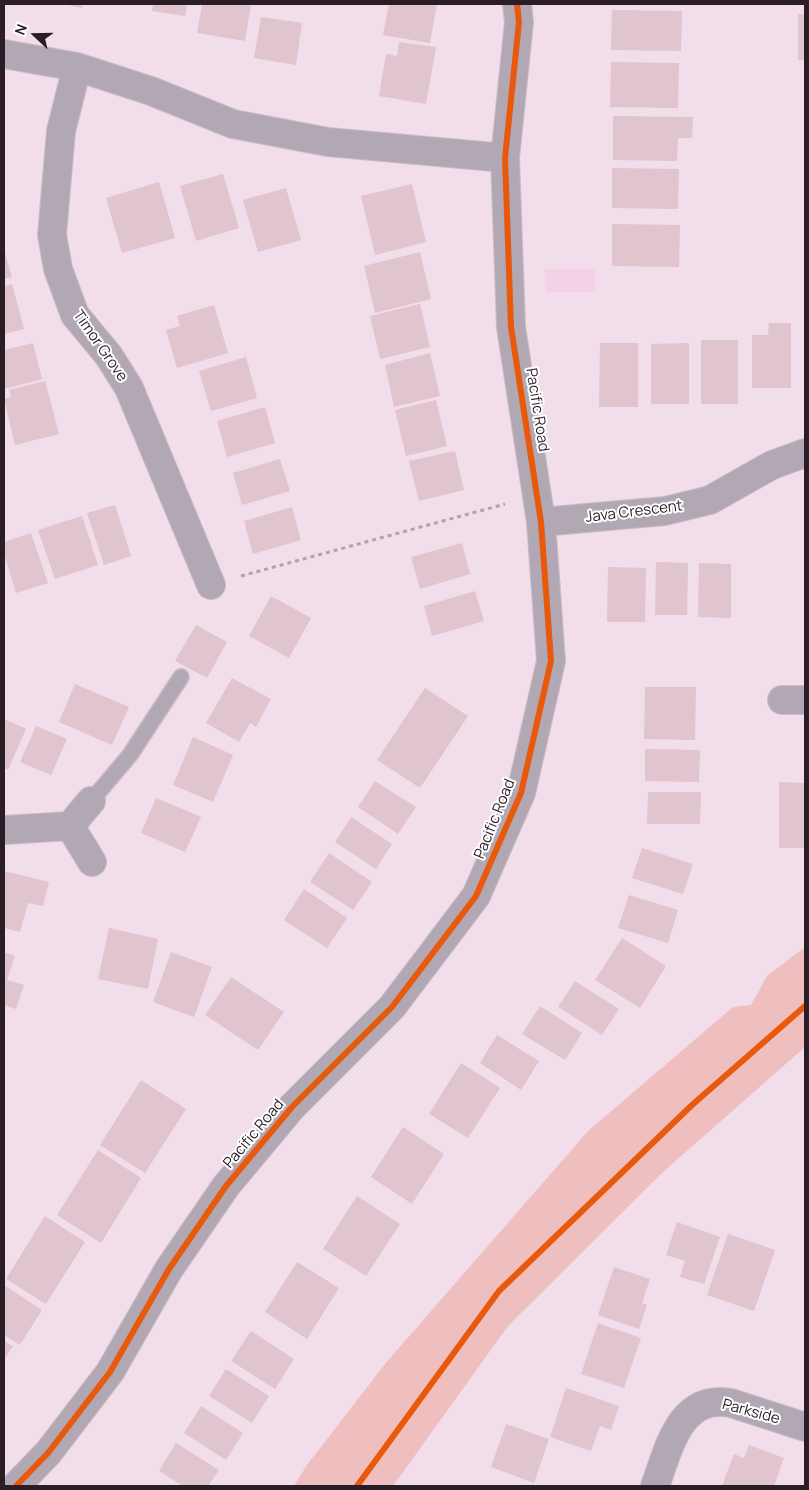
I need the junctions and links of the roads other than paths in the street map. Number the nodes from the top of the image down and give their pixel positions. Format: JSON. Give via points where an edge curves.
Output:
{"nodes":[{"id":1,"x":517,"y":4,"type":"edge"},
{"id":2,"x":4,"y":54,"type":"edge"},
{"id":3,"x":77,"y":66,"type":"junction"},
{"id":4,"x":505,"y":158,"type":"junction"},
{"id":5,"x":805,"y":453,"type":"edge"},
{"id":6,"x":541,"y":522,"type":"junction"},
{"id":7,"x":212,"y":585,"type":"road end"},
{"id":8,"x":181,"y":677,"type":"dead end"},
{"id":9,"x":91,"y":801,"type":"joint"},
{"id":10,"x":70,"y":826,"type":"junction"},
{"id":11,"x":4,"y":830,"type":"edge"},
{"id":12,"x":92,"y":862,"type":"dead end"},
{"id":13,"x":805,"y":1427,"type":"edge"},
{"id":14,"x":16,"y":1486,"type":"edge"},
{"id":15,"x":655,"y":1486,"type":"edge"}],
"edges":[{"from":1,"to":4,"type":"street","name":"Pacific Road","via":[[519,22]]},
{"from":2,"to":3,"type":"street"},
{"from":3,"to":4,"type":"street","via":[[233,124],[328,142]]},
{"from":3,"to":7,"type":"street","name":"Timor Grove","via":[[61,132],[52,235],[58,269],[75,315],[130,388]]},
{"from":4,"to":6,"type":"street","name":"Pacific Road","via":[[511,327]]},
{"from":5,"to":6,"type":"street","name":"Java Crescent","via":[[772,465],[710,500],[666,511]]},
{"from":6,"to":14,"type":"street","name":"Pacific Road","via":[[551,661],[521,794],[476,896],[392,1007],[292,1107],[226,1186],[169,1269],[110,1372],[48,1453]]},
{"from":8,"to":9,"type":"lane","via":[[130,755]]},
{"from":9,"to":10,"type":"street"},
{"from":10,"to":11,"type":"street"},
{"from":10,"to":12,"type":"street"},
{"from":13,"to":15,"type":"street","name":"Parkside","via":[[732,1403],[710,1403],[692,1412],[678,1428]]}]}
